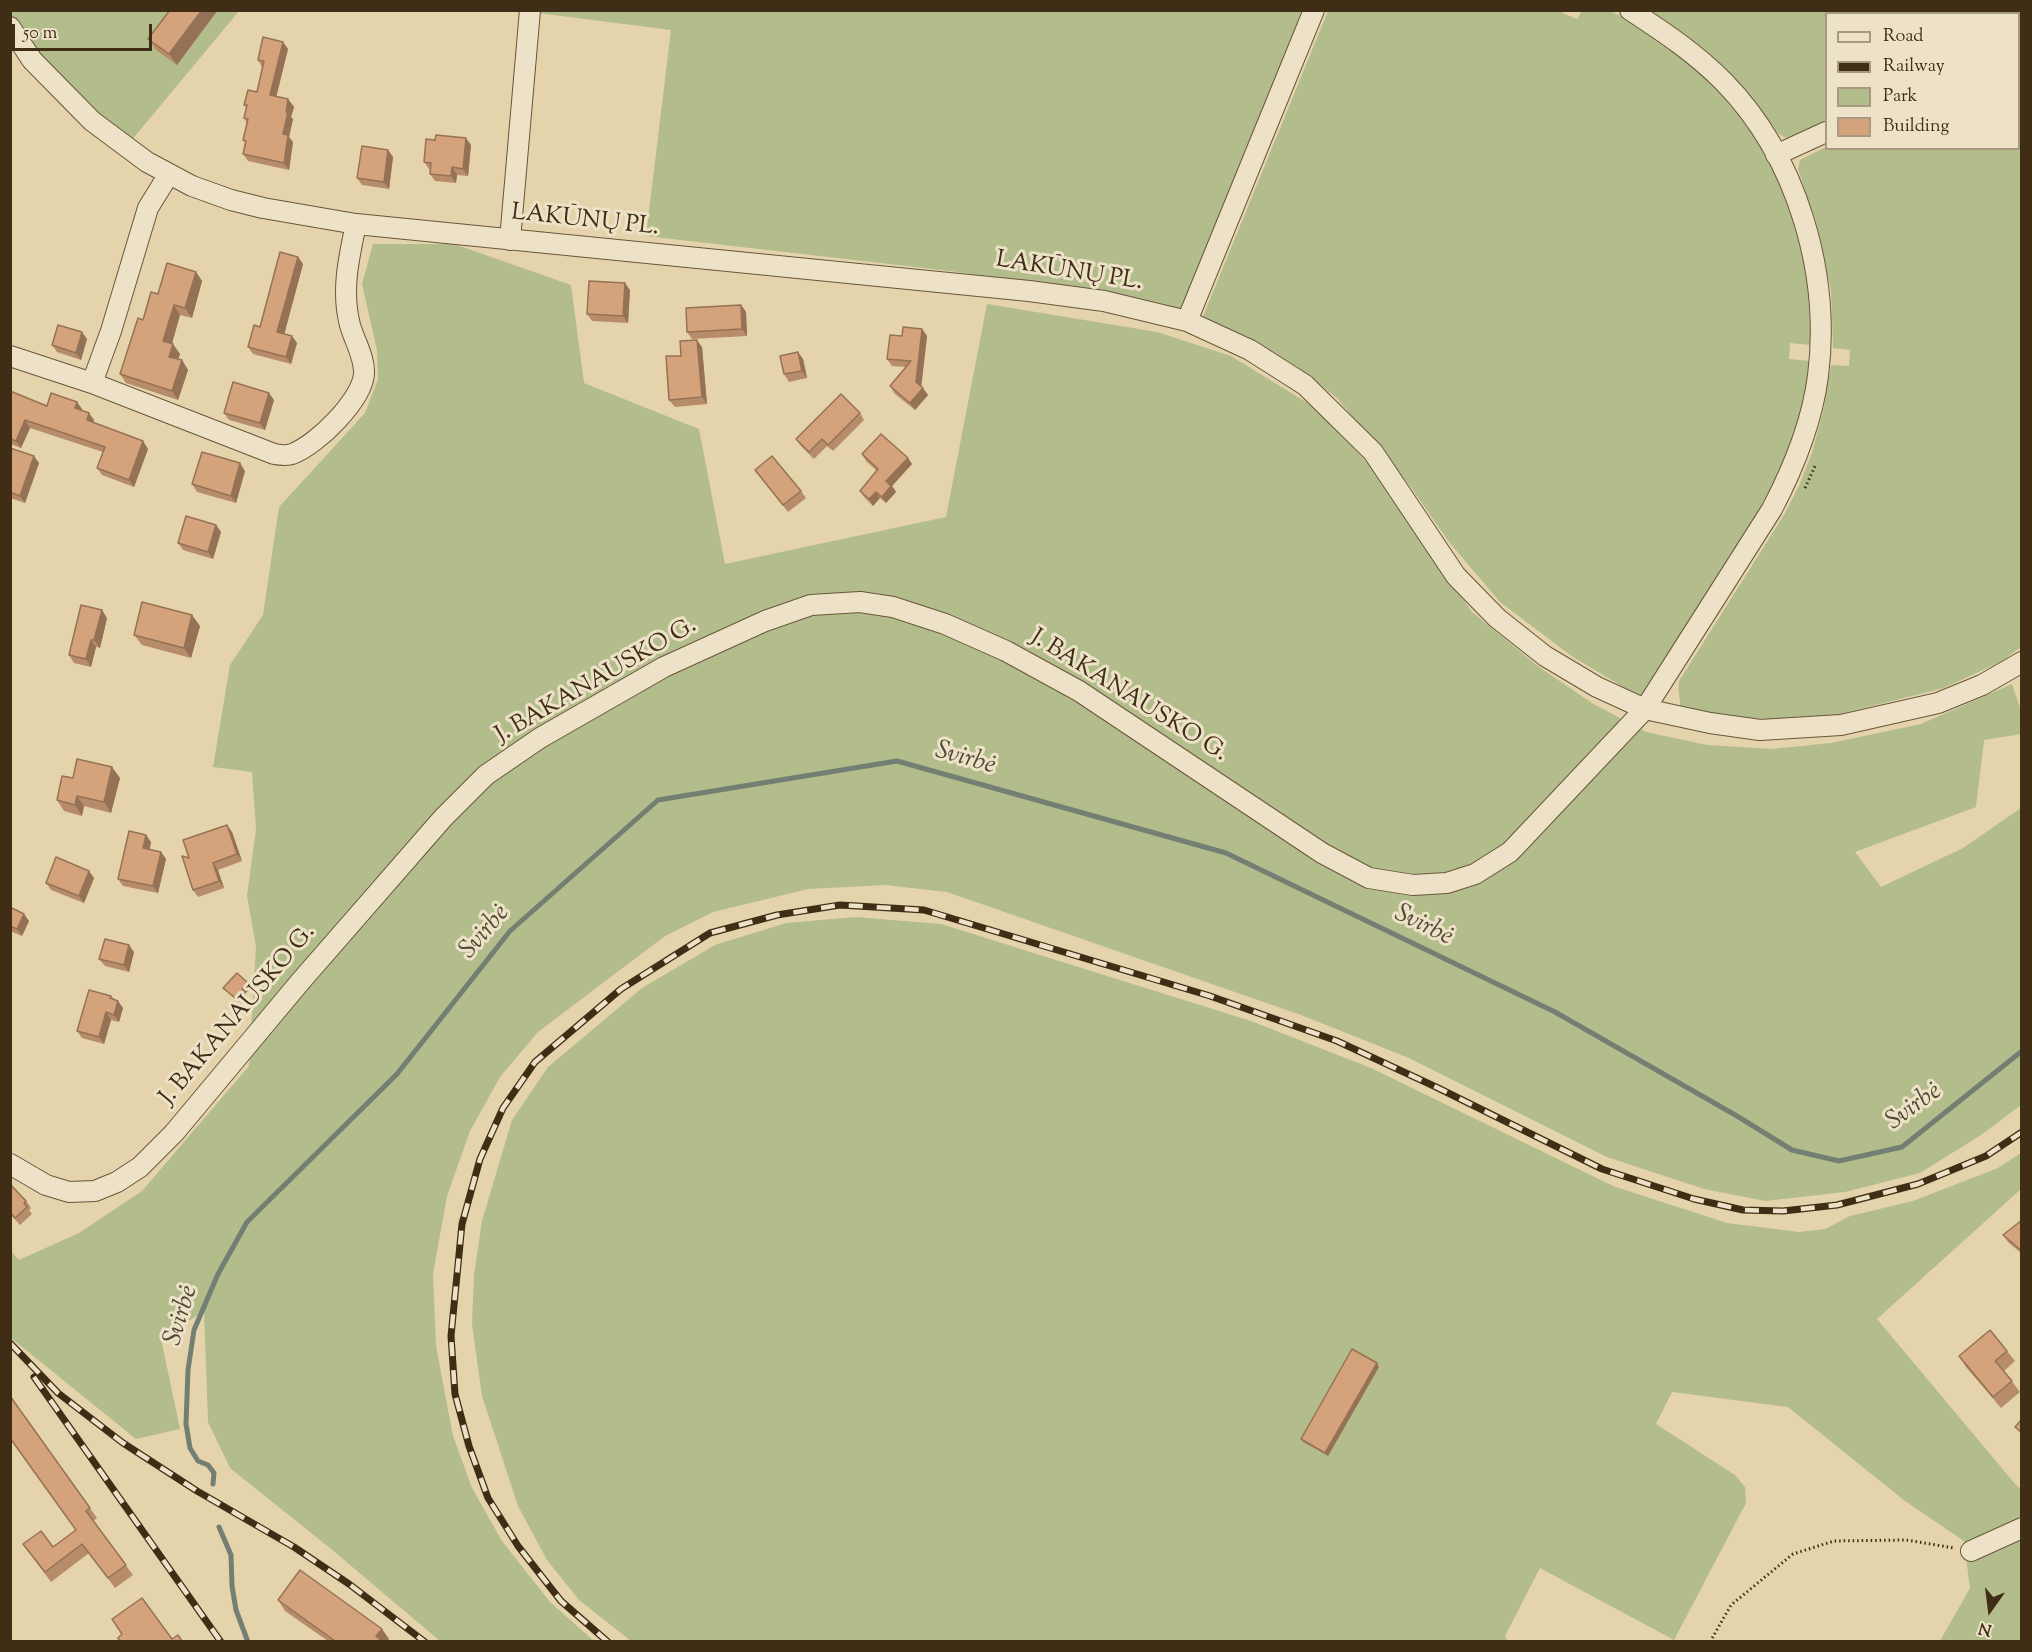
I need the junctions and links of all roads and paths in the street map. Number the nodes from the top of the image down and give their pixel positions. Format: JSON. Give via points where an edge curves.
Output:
{"nodes":[{"id":1,"x":530,"y":10,"type":"edge"},
{"id":2,"x":1314,"y":10,"type":"edge"},
{"id":3,"x":1629,"y":10,"type":"edge"},
{"id":4,"x":10,"y":27,"type":"edge"},
{"id":5,"x":1825,"y":133,"type":"edge"},
{"id":6,"x":1776,"y":156,"type":"junction"},
{"id":7,"x":169,"y":174,"type":"junction"},
{"id":8,"x":356,"y":224,"type":"junction"},
{"id":9,"x":510,"y":240,"type":"junction"},
{"id":10,"x":1187,"y":321,"type":"junction"},
{"id":11,"x":10,"y":356,"type":"edge"},
{"id":12,"x":92,"y":383,"type":"junction"},
{"id":13,"x":1818,"y":457,"type":"dead end"},
{"id":14,"x":1802,"y":495,"type":"dead end"},
{"id":15,"x":2022,"y":662,"type":"edge"},
{"id":16,"x":1645,"y":709,"type":"junction"},
{"id":17,"x":10,"y":1164,"type":"edge"},
{"id":18,"x":2022,"y":1528,"type":"edge"},
{"id":19,"x":1971,"y":1551,"type":"joint"},
{"id":20,"x":1710,"y":1641,"type":"edge"}],
"edges":[{"from":1,"to":9,"type":"street"},
{"from":2,"to":10,"type":"street"},
{"from":3,"to":6,"type":"street","name":"J. BAKANAUSKO G.","via":[[1686,47],[1725,83]]},
{"from":4,"to":7,"type":"street","name":"LAKŪNŲ PL.","via":[[32,60],[92,121]]},
{"from":5,"to":6,"type":"street"},
{"from":6,"to":16,"type":"street","name":"J. BAKANAUSKO G.","via":[[1803,217],[1819,296],[1820,355],[1809,420],[1790,476],[1772,509]]},
{"from":7,"to":8,"type":"street","name":"LAKŪNŲ PL.","via":[[231,200]]},
{"from":7,"to":12,"type":"street","via":[[148,208]]},
{"from":8,"to":9,"type":"street","name":"LAKŪNŲ PL."},
{"from":8,"to":12,"type":"street","via":[[346,296],[364,371],[362,384],[334,423],[310,445],[290,455],[274,454]]},
{"from":9,"to":10,"type":"street","name":"LAKŪNŲ PL.","via":[[1029,291],[1104,301]]},
{"from":10,"to":16,"type":"street","name":"LAKŪNŲ PL.","via":[[1242,346],[1305,385],[1373,452],[1456,576],[1497,618],[1545,656],[1597,687]]},
{"from":11,"to":12,"type":"street"},
{"from":13,"to":14,"type":"path"},
{"from":15,"to":16,"type":"street","name":"LAKŪNŲ PL.","via":[[1982,685],[1938,703],[1841,724],[1760,730]]},
{"from":16,"to":17,"type":"street","name":"J. BAKANAUSKO G.","via":[[1510,852],[1475,874],[1446,883],[1413,885],[1369,878],[1322,853],[1079,691],[1006,651],[945,624],[893,607],[860,602],[811,604],[664,667],[540,738],[486,775],[443,818],[174,1133],[140,1167],[95,1191],[69,1192],[46,1185]]},
{"from":18,"to":19,"type":"street"},
{"from":19,"to":20,"type":"path","via":[[1875,1539],[1834,1540],[1792,1554],[1731,1605]]}]}
